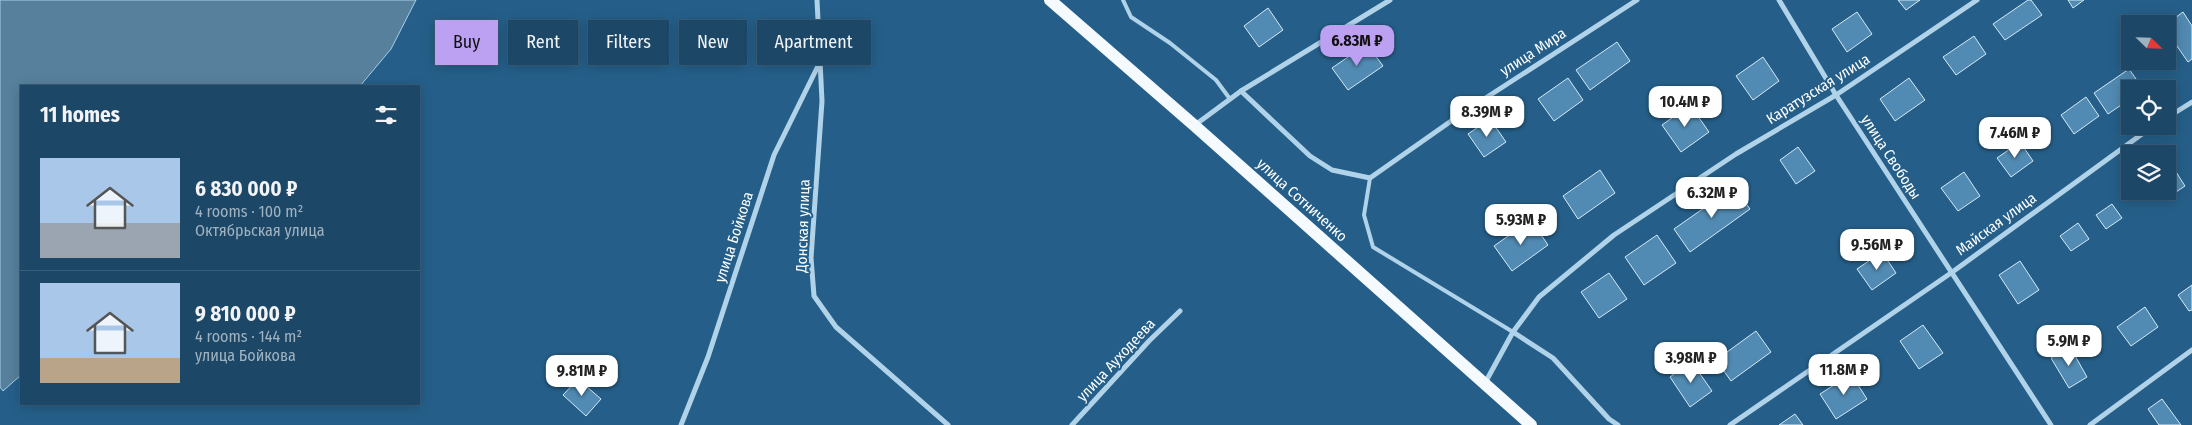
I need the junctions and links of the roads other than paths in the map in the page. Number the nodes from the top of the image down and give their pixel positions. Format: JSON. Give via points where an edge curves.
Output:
{"nodes":[{"id":1,"x":817,"y":0,"type":"edge"},
{"id":2,"x":1050,"y":0,"type":"edge"},
{"id":3,"x":1123,"y":0,"type":"edge"},
{"id":4,"x":1390,"y":0,"type":"edge"},
{"id":5,"x":1637,"y":0,"type":"edge"},
{"id":6,"x":1778,"y":0,"type":"edge"},
{"id":7,"x":1977,"y":0,"type":"edge"},
{"id":8,"x":818,"y":20,"type":"edge"},
{"id":9,"x":819,"y":65,"type":"edge"},
{"id":10,"x":820,"y":65,"type":"edge"},
{"id":11,"x":1241,"y":91,"type":"junction"},
{"id":12,"x":1836,"y":95,"type":"junction"},
{"id":13,"x":1230,"y":100,"type":"junction"},
{"id":14,"x":2192,"y":102,"type":"edge"},
{"id":15,"x":2176,"y":112,"type":"edge"},
{"id":16,"x":1195,"y":126,"type":"junction"},
{"id":17,"x":2141,"y":135,"type":"edge"},
{"id":18,"x":1370,"y":178,"type":"junction"},
{"id":19,"x":1951,"y":273,"type":"junction"},
{"id":20,"x":1180,"y":312,"type":"dead end"},
{"id":21,"x":1513,"y":332,"type":"junction"},
{"id":22,"x":2192,"y":350,"type":"edge"},
{"id":23,"x":1484,"y":384,"type":"junction"},
{"id":24,"x":681,"y":425,"type":"edge"},
{"id":25,"x":948,"y":425,"type":"edge"},
{"id":26,"x":1072,"y":425,"type":"edge"},
{"id":27,"x":1531,"y":425,"type":"edge"},
{"id":28,"x":1618,"y":425,"type":"edge"},
{"id":29,"x":1730,"y":425,"type":"edge"},
{"id":30,"x":2051,"y":425,"type":"edge"},
{"id":31,"x":2090,"y":425,"type":"edge"}],
"edges":[{"from":1,"to":8,"type":"street","name":"Донская улица"},
{"from":2,"to":16,"type":"main road","name":"улица Сотниченко"},
{"from":3,"to":13,"type":"lane","via":[[1131,17],[1216,80]]},
{"from":4,"to":11,"type":"street"},
{"from":5,"to":18,"type":"street","name":"улица Мира","via":[[1464,112]]},
{"from":6,"to":12,"type":"street","name":"улица Свободы"},
{"from":7,"to":12,"type":"street","name":"Каратузская улица"},
{"from":9,"to":24,"type":"street","name":"улица Бойкова","via":[[774,155],[708,357]]},
{"from":10,"to":25,"type":"street","name":"Донская улица","via":[[822,101],[811,258],[814,296],[836,328]]},
{"from":11,"to":13,"type":"street"},
{"from":11,"to":18,"type":"street","via":[[1310,156],[1332,170]]},
{"from":12,"to":19,"type":"street","name":"улица Свободы"},
{"from":12,"to":21,"type":"street","name":"Каратузская улица","via":[[1736,154],[1614,235],[1539,297]]},
{"from":13,"to":16,"type":"street"},
{"from":14,"to":15,"type":"street"},
{"from":16,"to":23,"type":"main road","name":"улица Сотниченко"},
{"from":17,"to":19,"type":"street","name":"Майская улица"},
{"from":18,"to":21,"type":"lane","via":[[1364,216],[1373,247]]},
{"from":19,"to":29,"type":"street","name":"Майская улица"},
{"from":19,"to":30,"type":"street","name":"улица Свободы"},
{"from":20,"to":26,"type":"street","name":"улица Ауходеева"},
{"from":21,"to":23,"type":"street","name":"Каратузская улица"},
{"from":21,"to":28,"type":"street","via":[[1553,358]]},
{"from":22,"to":31,"type":"street"},
{"from":23,"to":27,"type":"main road","name":"улица Сотниченко"}]}
